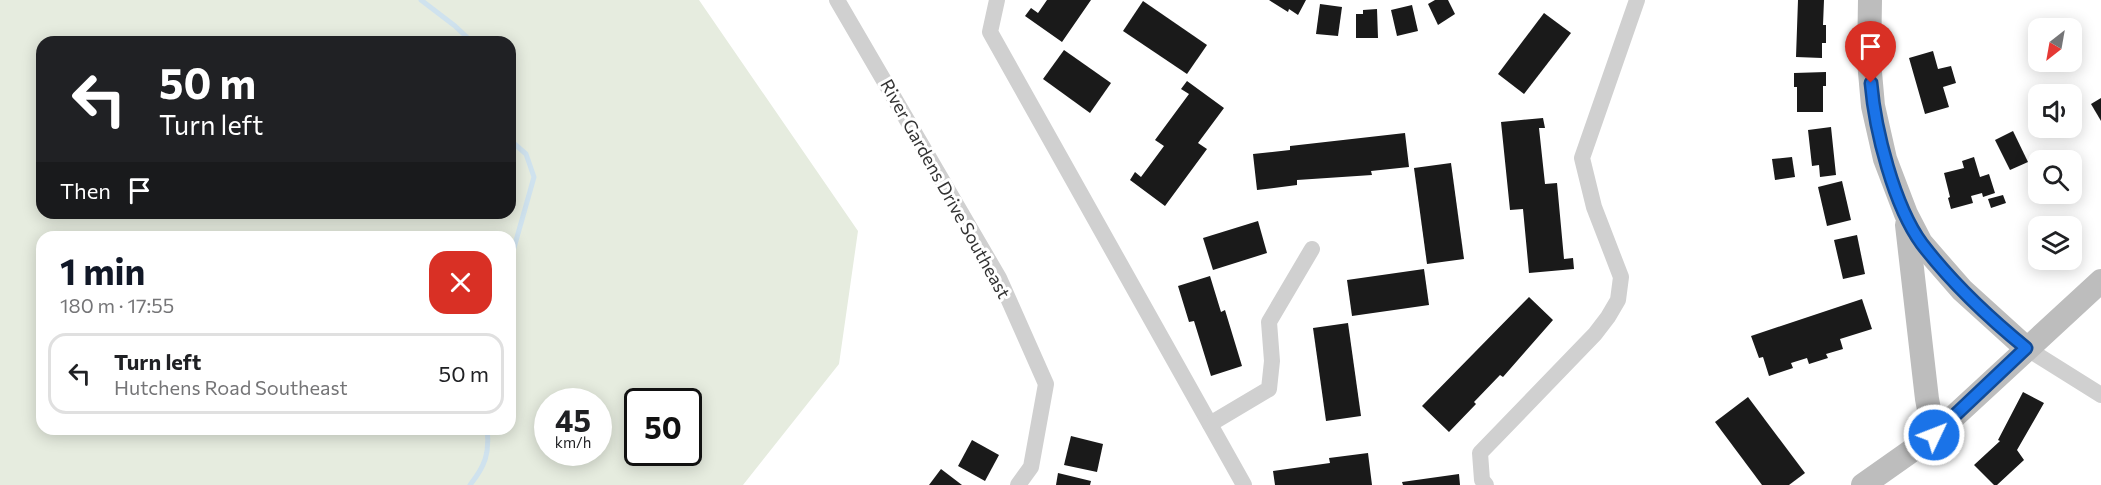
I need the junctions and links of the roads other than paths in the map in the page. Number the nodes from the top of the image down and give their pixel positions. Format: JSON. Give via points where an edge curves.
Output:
{"nodes":[{"id":1,"x":837,"y":0,"type":"edge"},
{"id":2,"x":997,"y":0,"type":"edge"},
{"id":3,"x":1637,"y":0,"type":"edge"},
{"id":4,"x":1870,"y":0,"type":"edge"},
{"id":5,"x":1906,"y":214,"type":"junction"},
{"id":6,"x":1312,"y":249,"type":"dead end"},
{"id":7,"x":2101,"y":281,"type":"edge"},
{"id":8,"x":2026,"y":348,"type":"junction"},
{"id":9,"x":2101,"y":395,"type":"edge"},
{"id":10,"x":1210,"y":424,"type":"junction"},
{"id":11,"x":1934,"y":435,"type":"junction"},
{"id":12,"x":1018,"y":485,"type":"edge"},
{"id":13,"x":1244,"y":485,"type":"edge"},
{"id":14,"x":1486,"y":485,"type":"edge"},
{"id":15,"x":1863,"y":485,"type":"edge"}],
"edges":[{"from":1,"to":12,"type":"street","name":"River Gardens Drive Southeast","via":[[999,278],[1046,384],[1031,467]]},
{"from":2,"to":10,"type":"street","via":[[990,32]]},
{"from":3,"to":14,"type":"street","via":[[1582,158],[1594,207],[1621,277],[1618,300],[1595,334],[1480,453],[1482,480]]},
{"from":4,"to":5,"type":"street","via":[[1873,106],[1885,159]]},
{"from":5,"to":8,"type":"street","via":[[1921,243],[1962,290]]},
{"from":5,"to":11,"type":"street"},
{"from":6,"to":10,"type":"street","via":[[1269,322],[1269,389]]},
{"from":7,"to":8,"type":"street"},
{"from":8,"to":9,"type":"street"},
{"from":8,"to":11,"type":"street"},
{"from":10,"to":13,"type":"street"},
{"from":11,"to":15,"type":"street"}]}
